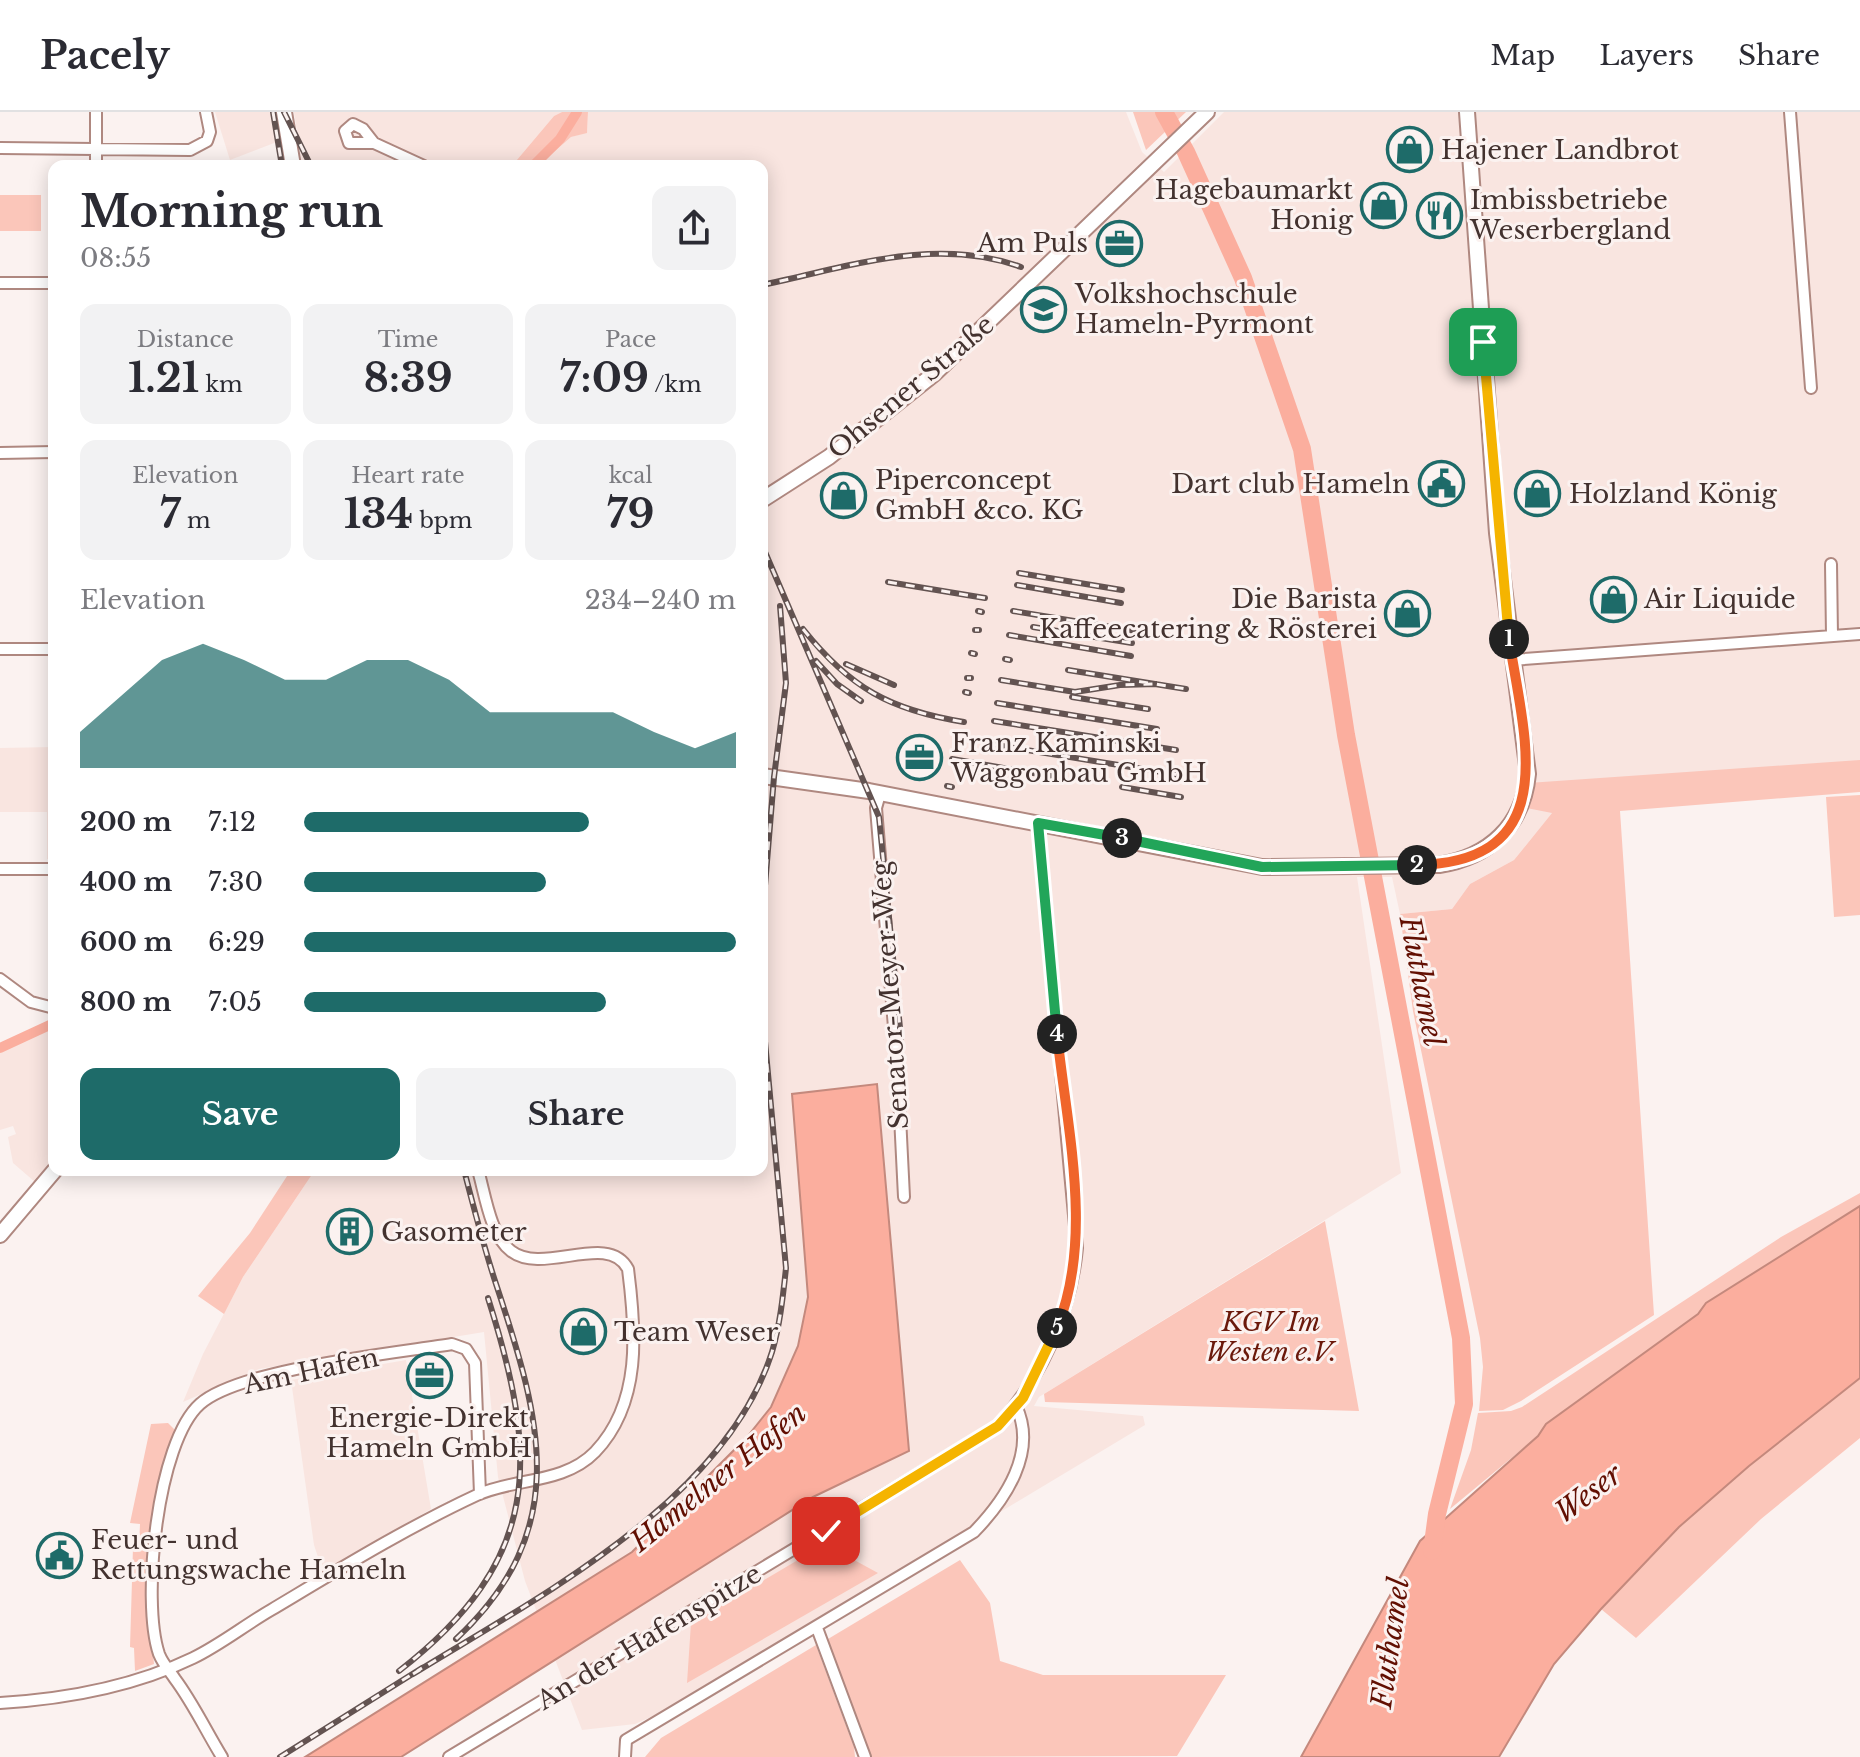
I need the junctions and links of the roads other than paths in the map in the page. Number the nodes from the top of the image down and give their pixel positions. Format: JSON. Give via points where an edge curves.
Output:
{"nodes":[{"id":1,"x":96,"y":112,"type":"edge"},
{"id":2,"x":206,"y":112,"type":"edge"},
{"id":3,"x":284,"y":112,"type":"edge"},
{"id":4,"x":1207,"y":112,"type":"edge"},
{"id":5,"x":1467,"y":112,"type":"edge"},
{"id":6,"x":1790,"y":112,"type":"edge"},
{"id":7,"x":374,"y":143,"type":"dead end"},
{"id":8,"x":0,"y":148,"type":"edge"},
{"id":9,"x":96,"y":150,"type":"junction"},
{"id":10,"x":96,"y":160,"type":"edge"},
{"id":11,"x":292,"y":160,"type":"edge"},
{"id":12,"x":411,"y":160,"type":"edge"},
{"id":13,"x":0,"y":283,"type":"edge"},
{"id":14,"x":48,"y":283,"type":"edge"},
{"id":15,"x":1811,"y":388,"type":"dead end"},
{"id":16,"x":48,"y":452,"type":"edge"},
{"id":17,"x":0,"y":453,"type":"edge"},
{"id":18,"x":768,"y":496,"type":"edge"},
{"id":19,"x":1831,"y":564,"type":"dead end"},
{"id":20,"x":1860,"y":634,"type":"edge"},
{"id":21,"x":1832,"y":636,"type":"junction"},
{"id":22,"x":0,"y":649,"type":"edge"},
{"id":23,"x":48,"y":649,"type":"edge"},
{"id":24,"x":1512,"y":660,"type":"junction"},
{"id":25,"x":768,"y":777,"type":"edge"},
{"id":26,"x":880,"y":794,"type":"junction"},
{"id":27,"x":1038,"y":823,"type":"junction"},
{"id":28,"x":0,"y":869,"type":"edge"},
{"id":29,"x":48,"y":869,"type":"edge"},
{"id":30,"x":0,"y":979,"type":"edge"},
{"id":31,"x":48,"y":1006,"type":"edge"},
{"id":32,"x":50,"y":1176,"type":"edge"},
{"id":33,"x":480,"y":1176,"type":"edge"},
{"id":34,"x":904,"y":1197,"type":"dead end"},
{"id":35,"x":0,"y":1234,"type":"edge"},
{"id":36,"x":1016,"y":1406,"type":"junction"},
{"id":37,"x":480,"y":1494,"type":"junction"},
{"id":38,"x":817,"y":1628,"type":"junction"},
{"id":39,"x":166,"y":1669,"type":"junction"},
{"id":40,"x":0,"y":1703,"type":"edge"},
{"id":41,"x":222,"y":1757,"type":"edge"},
{"id":42,"x":449,"y":1757,"type":"edge"},
{"id":43,"x":625,"y":1757,"type":"edge"},
{"id":44,"x":865,"y":1757,"type":"edge"}],
"edges":[{"from":1,"to":9,"type":"street"},
{"from":2,"to":9,"type":"street","via":[[210,132],[201,147]]},
{"from":3,"to":11,"type":"street"},
{"from":4,"to":18,"type":"street","name":"Ohsener Straße","via":[[934,374],[829,457]]},
{"from":5,"to":24,"type":"street","via":[[1497,533]]},
{"from":6,"to":15,"type":"street"},
{"from":7,"to":12,"type":"street"},
{"from":8,"to":9,"type":"street"},
{"from":9,"to":10,"type":"street"},
{"from":13,"to":14,"type":"street"},
{"from":16,"to":17,"type":"street"},
{"from":19,"to":21,"type":"street"},
{"from":20,"to":21,"type":"street"},
{"from":21,"to":24,"type":"street"},
{"from":22,"to":23,"type":"street"},
{"from":24,"to":27,"type":"street","via":[[1528,774],[1521,808],[1492,846],[1478,855],[1439,865],[1262,867]]},
{"from":25,"to":26,"type":"street"},
{"from":26,"to":27,"type":"street"},
{"from":26,"to":34,"type":"street","name":"Senator-Meyer-Weg","via":[[876,808]]},
{"from":27,"to":36,"type":"street","name":"An der Hafenspitze","via":[[1077,1248],[1058,1327]]},
{"from":28,"to":29,"type":"street"},
{"from":30,"to":31,"type":"street","via":[[31,1002]]},
{"from":32,"to":35,"type":"street"},
{"from":33,"to":37,"type":"street","via":[[497,1230],[510,1251],[544,1259],[610,1253],[622,1258],[631,1289],[634,1358],[619,1415],[594,1454],[553,1476]]},
{"from":36,"to":38,"type":"street","via":[[1022,1419],[1020,1457],[999,1507],[959,1545]]},
{"from":36,"to":42,"type":"street","name":"An der Hafenspitze","via":[[998,1426]]},
{"from":37,"to":39,"type":"street","via":[[400,1535],[195,1658]]},
{"from":37,"to":39,"type":"street","name":"Am Hafen","via":[[475,1363],[466,1349],[452,1344],[272,1374],[201,1403],[184,1425],[158,1515],[154,1635]]},
{"from":38,"to":43,"type":"street","via":[[626,1740]]},
{"from":38,"to":44,"type":"street"},
{"from":39,"to":40,"type":"street","via":[[90,1693]]},
{"from":39,"to":41,"type":"street","name":"Am Hafen"}]}
